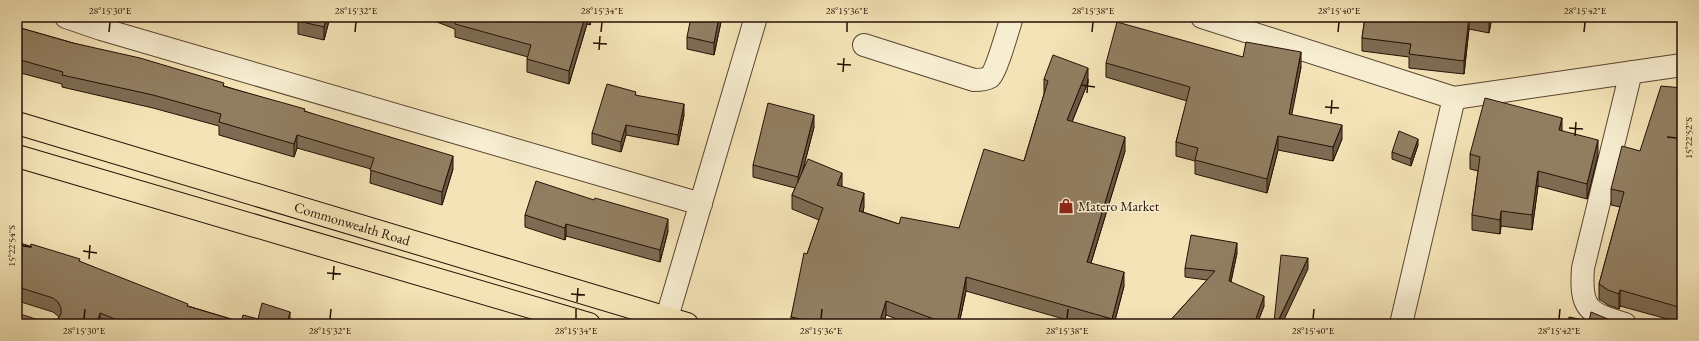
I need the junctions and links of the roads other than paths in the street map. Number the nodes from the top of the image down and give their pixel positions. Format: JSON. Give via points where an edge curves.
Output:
{"nodes":[{"id":1,"x":66,"y":17,"type":"edge"},
{"id":2,"x":756,"y":17,"type":"edge"},
{"id":3,"x":1012,"y":17,"type":"edge"},
{"id":4,"x":1202,"y":17,"type":"edge"},
{"id":5,"x":864,"y":45,"type":"dead end"},
{"id":6,"x":1682,"y":65,"type":"edge"},
{"id":7,"x":1631,"y":72,"type":"junction"},
{"id":8,"x":1454,"y":98,"type":"junction"},
{"id":9,"x":17,"y":123,"type":"edge"},
{"id":10,"x":17,"y":156,"type":"edge"},
{"id":11,"x":701,"y":204,"type":"junction"},
{"id":12,"x":673,"y":322,"type":"edge"},
{"id":13,"x":589,"y":324,"type":"edge"},
{"id":14,"x":1401,"y":324,"type":"edge"},
{"id":15,"x":1625,"y":324,"type":"edge"}],
"edges":[{"from":1,"to":11,"type":"street"},
{"from":2,"to":11,"type":"street"},
{"from":3,"to":5,"type":"street","via":[[995,69],[990,77],[982,80],[974,80]]},
{"from":4,"to":8,"type":"street"},
{"from":6,"to":7,"type":"street"},
{"from":7,"to":8,"type":"street"},
{"from":7,"to":15,"type":"street","via":[[1582,268],[1581,286],[1585,303],[1600,316]]},
{"from":8,"to":14,"type":"street"},
{"from":9,"to":12,"type":"main road","name":"Commonwealth Road"},
{"from":10,"to":13,"type":"main road"},
{"from":11,"to":12,"type":"street"}]}
